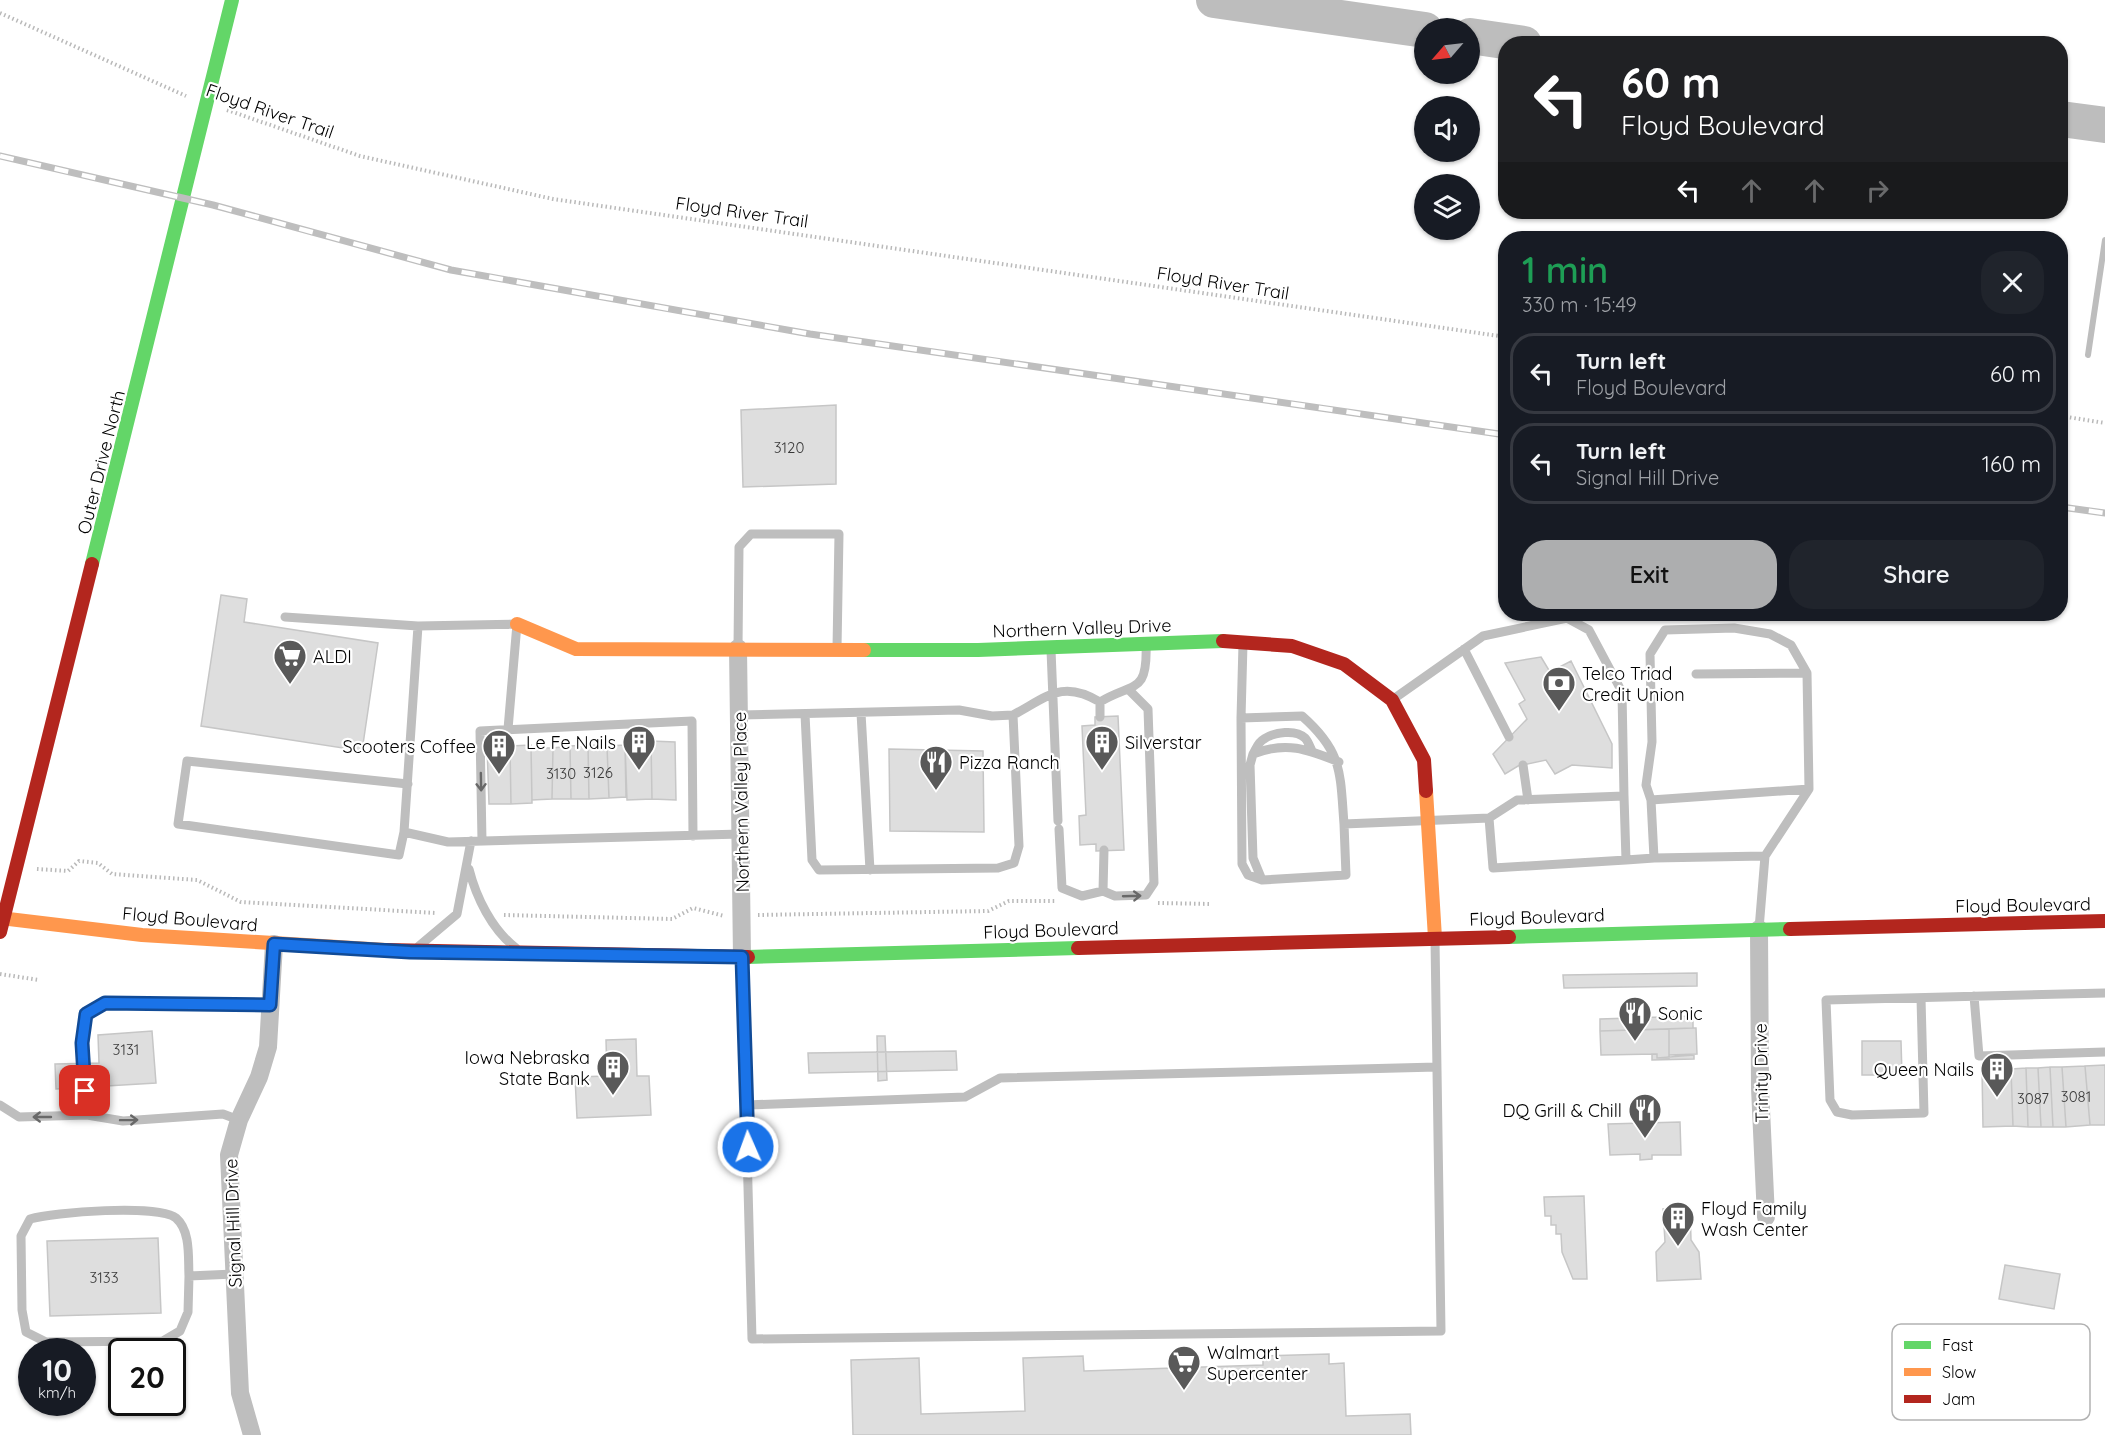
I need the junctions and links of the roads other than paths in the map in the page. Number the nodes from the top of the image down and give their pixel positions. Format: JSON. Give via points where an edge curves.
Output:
{"nodes":[{"id":1,"x":232,"y":0,"type":"edge"},
{"id":2,"x":285,"y":616,"type":"dead end"},
{"id":3,"x":1554,"y":621,"type":"edge"},
{"id":4,"x":1573,"y":621,"type":"edge"},
{"id":5,"x":517,"y":624,"type":"junction"},
{"id":6,"x":418,"y":626,"type":"junction"},
{"id":7,"x":1243,"y":643,"type":"junction"},
{"id":8,"x":1146,"y":644,"type":"junction"},
{"id":9,"x":1051,"y":647,"type":"junction"},
{"id":10,"x":738,"y":648,"type":"junction"},
{"id":11,"x":837,"y":648,"type":"junction"},
{"id":12,"x":1464,"y":649,"type":"junction"},
{"id":13,"x":1807,"y":673,"type":"junction"},
{"id":14,"x":1696,"y":674,"type":"dead end"},
{"id":15,"x":1130,"y":691,"type":"junction"},
{"id":16,"x":1053,"y":692,"type":"junction"},
{"id":17,"x":1392,"y":700,"type":"junction"},
{"id":18,"x":1100,"y":702,"type":"junction"},
{"id":19,"x":861,"y":712,"type":"junction"},
{"id":20,"x":804,"y":714,"type":"junction"},
{"id":21,"x":740,"y":715,"type":"junction"},
{"id":22,"x":1013,"y":715,"type":"junction"},
{"id":23,"x":1100,"y":717,"type":"dead end"},
{"id":24,"x":1240,"y":718,"type":"junction"},
{"id":25,"x":508,"y":729,"type":"junction"},
{"id":26,"x":1509,"y":737,"type":"dead end"},
{"id":27,"x":1312,"y":751,"type":"junction"},
{"id":28,"x":1253,"y":754,"type":"junction"},
{"id":29,"x":1339,"y":762,"type":"junction"},
{"id":30,"x":1523,"y":765,"type":"dead end"},
{"id":31,"x":408,"y":784,"type":"junction"},
{"id":32,"x":1809,"y":789,"type":"junction"},
{"id":33,"x":1624,"y":796,"type":"junction"},
{"id":34,"x":1528,"y":800,"type":"junction"},
{"id":35,"x":1651,"y":800,"type":"junction"},
{"id":36,"x":1489,"y":818,"type":"junction"},
{"id":37,"x":1428,"y":821,"type":"junction"},
{"id":38,"x":1344,"y":824,"type":"junction"},
{"id":39,"x":404,"y":832,"type":"junction"},
{"id":40,"x":741,"y":834,"type":"junction"},
{"id":41,"x":693,"y":836,"type":"junction"},
{"id":42,"x":471,"y":841,"type":"junction"},
{"id":43,"x":482,"y":841,"type":"junction"},
{"id":44,"x":1104,"y":850,"type":"dead end"},
{"id":45,"x":1765,"y":856,"type":"junction"},
{"id":46,"x":1654,"y":858,"type":"junction"},
{"id":47,"x":1626,"y":860,"type":"junction"},
{"id":48,"x":468,"y":863,"type":"junction"},
{"id":49,"x":870,"y":870,"type":"junction"},
{"id":50,"x":1262,"y":880,"type":"junction"},
{"id":51,"x":1103,"y":891,"type":"junction"},
{"id":52,"x":2105,"y":921,"type":"edge"},
{"id":53,"x":1,"y":923,"type":"edge"},
{"id":54,"x":1759,"y":929,"type":"junction"},
{"id":55,"x":1436,"y":938,"type":"junction"},
{"id":56,"x":274,"y":944,"type":"junction"},
{"id":57,"x":410,"y":952,"type":"junction"},
{"id":58,"x":525,"y":955,"type":"junction"},
{"id":59,"x":742,"y":957,"type":"junction"},
{"id":60,"x":2105,"y":993,"type":"edge"},
{"id":61,"x":1974,"y":996,"type":"junction"},
{"id":62,"x":1921,"y":998,"type":"junction"},
{"id":63,"x":270,"y":1005,"type":"junction"},
{"id":64,"x":2105,"y":1052,"type":"edge"},
{"id":65,"x":1437,"y":1067,"type":"junction"},
{"id":66,"x":0,"y":1105,"type":"edge"},
{"id":67,"x":747,"y":1105,"type":"junction"},
{"id":68,"x":87,"y":1115,"type":"junction"},
{"id":69,"x":239,"y":1120,"type":"junction"},
{"id":70,"x":1766,"y":1217,"type":"dead end"},
{"id":71,"x":234,"y":1274,"type":"junction"},
{"id":72,"x":189,"y":1276,"type":"junction"},
{"id":73,"x":252,"y":1435,"type":"edge"}],
"edges":[{"from":1,"to":53,"type":"main road","name":"Outer Drive North"},
{"from":2,"to":6,"type":"lane"},
{"from":3,"to":12,"type":"lane","via":[[1484,636]]},
{"from":4,"to":33,"type":"lane","via":[[1589,630],[1622,692]]},
{"from":5,"to":6,"type":"lane"},
{"from":5,"to":10,"type":"main road","name":"Northern Valley Drive","via":[[576,649]]},
{"from":5,"to":25,"type":"lane"},
{"from":6,"to":31,"type":"lane"},
{"from":7,"to":8,"type":"main road","name":"Northern Valley Drive"},
{"from":7,"to":17,"type":"main road","name":"Northern Valley Drive","via":[[1292,646],[1344,664]]},
{"from":7,"to":24,"type":"lane"},
{"from":8,"to":9,"type":"main road","name":"Northern Valley Drive"},
{"from":8,"to":15,"type":"lane","via":[[1141,680]]},
{"from":9,"to":11,"type":"main road","name":"Northern Valley Drive"},
{"from":9,"to":16,"type":"lane"},
{"from":10,"to":11,"type":"main road","name":"Northern Valley Drive"},
{"from":10,"to":11,"type":"lane","via":[[739,547],[751,534],[839,534]]},
{"from":10,"to":21,"type":"street","name":"Northern Valley Place"},
{"from":12,"to":17,"type":"lane"},
{"from":12,"to":26,"type":"lane"},
{"from":13,"to":14,"type":"lane"},
{"from":13,"to":32,"type":"lane"},
{"from":13,"to":35,"type":"lane","via":[[1791,645],[1770,634],[1734,628],[1665,630],[1650,654],[1652,742],[1646,785]]},
{"from":15,"to":18,"type":"lane"},
{"from":51,"to":15,"type":"lane","one_way":true,"via":[[1115,896],[1146,895],[1154,882],[1148,709]]},
{"from":16,"to":18,"type":"lane","via":[[1077,691]]},
{"from":16,"to":22,"type":"lane"},
{"from":16,"to":51,"type":"lane","via":[[1062,888],[1082,896]]},
{"from":17,"to":37,"type":"main road","name":"Northern Valley Drive","via":[[1424,760]]},
{"from":18,"to":23,"type":"lane"},
{"from":19,"to":20,"type":"lane"},
{"from":19,"to":22,"type":"lane","via":[[959,710],[992,717]]},
{"from":19,"to":49,"type":"lane"},
{"from":20,"to":21,"type":"lane"},
{"from":20,"to":49,"type":"lane","via":[[812,860],[824,871]]},
{"from":21,"to":40,"type":"street","name":"Northern Valley Place"},
{"from":22,"to":49,"type":"lane","via":[[1019,846],[1014,862],[998,868]]},
{"from":24,"to":29,"type":"lane","via":[[1302,716],[1322,733]]},
{"from":24,"to":50,"type":"lane","via":[[1242,864],[1248,875]]},
{"from":25,"to":41,"type":"lane","via":[[692,721]]},
{"from":25,"to":43,"type":"lane","one_way":true,"via":[[480,730]]},
{"from":27,"to":28,"type":"lane","via":[[1271,747]]},
{"from":27,"to":28,"type":"lane","via":[[1306,738],[1283,733],[1265,738]]},
{"from":27,"to":29,"type":"lane"},
{"from":28,"to":50,"type":"lane","via":[[1253,858]]},
{"from":29,"to":38,"type":"lane"},
{"from":30,"to":34,"type":"lane"},
{"from":31,"to":39,"type":"lane"},
{"from":31,"to":39,"type":"lane","via":[[187,761],[178,824],[399,855]]},
{"from":32,"to":35,"type":"lane"},
{"from":32,"to":45,"type":"lane"},
{"from":33,"to":34,"type":"lane"},
{"from":33,"to":47,"type":"lane"},
{"from":34,"to":36,"type":"lane","via":[[1517,800]]},
{"from":35,"to":46,"type":"lane"},
{"from":36,"to":37,"type":"lane"},
{"from":36,"to":47,"type":"lane","via":[[1493,868]]},
{"from":37,"to":38,"type":"lane"},
{"from":37,"to":55,"type":"main road","name":"Northern Valley Drive"},
{"from":38,"to":50,"type":"lane","via":[[1346,875]]},
{"from":39,"to":42,"type":"lane","via":[[448,842]]},
{"from":40,"to":41,"type":"lane"},
{"from":40,"to":59,"type":"street","name":"Northern Valley Place"},
{"from":41,"to":43,"type":"lane"},
{"from":42,"to":43,"type":"lane"},
{"from":42,"to":48,"type":"lane"},
{"from":44,"to":51,"type":"lane"},
{"from":45,"to":46,"type":"lane"},
{"from":45,"to":54,"type":"lane"},
{"from":46,"to":47,"type":"lane"},
{"from":48,"to":57,"type":"lane","via":[[457,914]]},
{"from":48,"to":58,"type":"lane","via":[[473,886],[501,937]]},
{"from":52,"to":54,"type":"main road","name":"Floyd Boulevard"},
{"from":53,"to":56,"type":"main road","name":"Floyd Boulevard"},
{"from":54,"to":55,"type":"main road","name":"Floyd Boulevard"},
{"from":54,"to":70,"type":"street","name":"Trinity Drive"},
{"from":55,"to":59,"type":"main road","name":"Floyd Boulevard"},
{"from":55,"to":65,"type":"lane"},
{"from":56,"to":57,"type":"main road","name":"Floyd Boulevard"},
{"from":56,"to":63,"type":"street","name":"Signal Hill Drive"},
{"from":57,"to":58,"type":"main road","name":"Floyd Boulevard"},
{"from":58,"to":59,"type":"main road","name":"Floyd Boulevard"},
{"from":59,"to":67,"type":"lane"},
{"from":60,"to":61,"type":"lane"},
{"from":61,"to":62,"type":"lane"},
{"from":61,"to":64,"type":"lane","via":[[1978,1056]]},
{"from":62,"to":62,"type":"lane","via":[[1826,1000],[1830,1100],[1837,1112],[1924,1113]]},
{"from":63,"to":68,"type":"lane","via":[[105,1003],[86,1014],[82,1043]]},
{"from":63,"to":69,"type":"street","name":"Signal Hill Drive","via":[[268,1047]]},
{"from":65,"to":67,"type":"lane","via":[[999,1078],[965,1096]]},
{"from":65,"to":67,"type":"lane","via":[[1441,1331],[752,1339]]},
{"from":68,"to":66,"type":"lane","one_way":true,"via":[[19,1117]]},
{"from":68,"to":69,"type":"lane","one_way":true,"via":[[123,1122],[223,1114]]},
{"from":69,"to":71,"type":"street","name":"Signal Hill Drive","via":[[229,1155]]},
{"from":71,"to":72,"type":"lane"},
{"from":71,"to":73,"type":"street","name":"Signal Hill Drive","via":[[240,1393]]},
{"from":72,"to":72,"type":"lane","via":[[186,1235],[176,1218],[156,1210],[49,1214],[30,1219],[21,1236],[26,1332],[46,1342],[163,1341],[180,1331],[188,1312]]}]}
